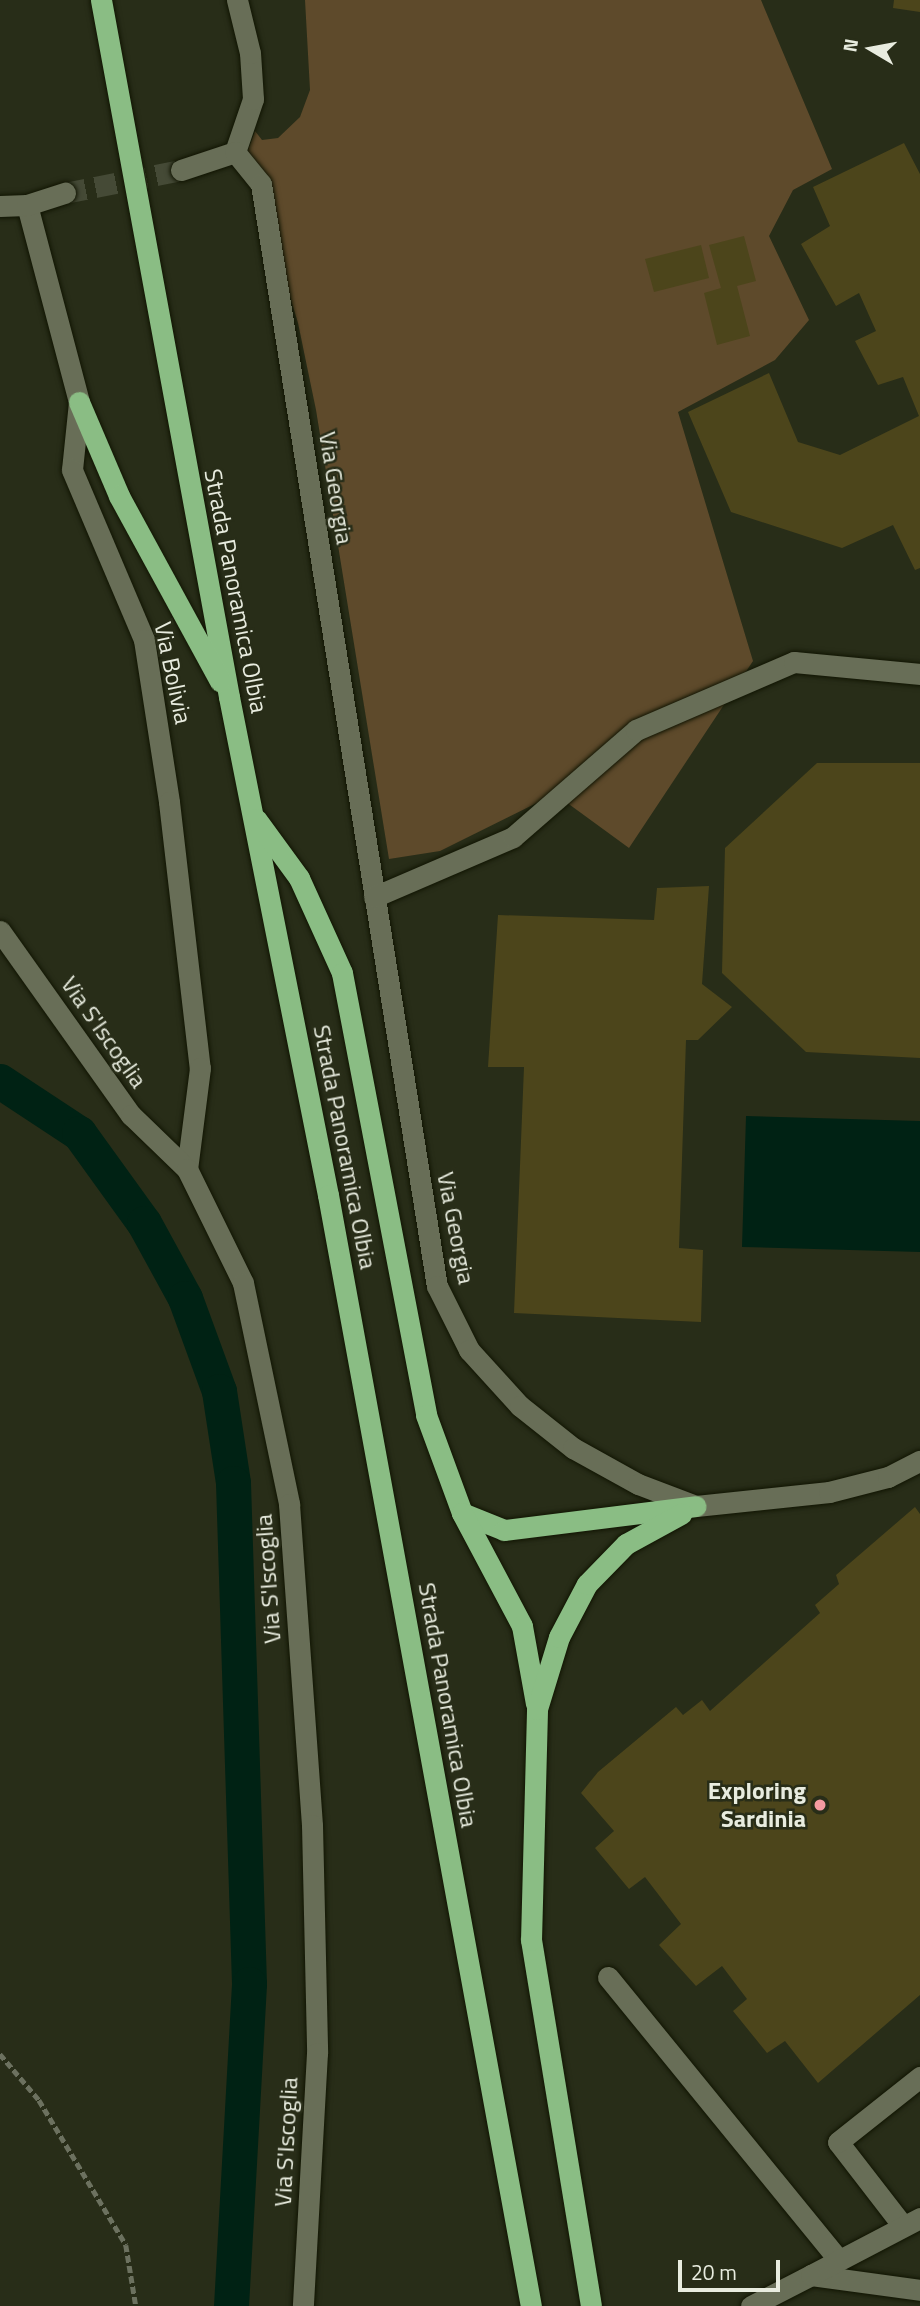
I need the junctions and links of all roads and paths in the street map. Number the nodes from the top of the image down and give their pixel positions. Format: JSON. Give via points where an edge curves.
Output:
{"nodes":[{"id":1,"x":101,"y":0,"type":"edge"},
{"id":2,"x":237,"y":0,"type":"edge"},
{"id":3,"x":235,"y":152,"type":"junction"},
{"id":4,"x":181,"y":170,"type":"tunnel mouth"},
{"id":5,"x":65,"y":193,"type":"tunnel mouth"},
{"id":6,"x":27,"y":205,"type":"junction"},
{"id":7,"x":0,"y":206,"type":"edge"},
{"id":8,"x":79,"y":402,"type":"junction"},
{"id":9,"x":920,"y":674,"type":"edge"},
{"id":10,"x":229,"y":697,"type":"junction"},
{"id":11,"x":251,"y":813,"type":"junction"},
{"id":12,"x":374,"y":897,"type":"junction"},
{"id":13,"x":0,"y":931,"type":"edge"},
{"id":14,"x":187,"y":1169,"type":"junction"},
{"id":15,"x":920,"y":1461,"type":"edge"},
{"id":16,"x":695,"y":1506,"type":"junction"},
{"id":17,"x":462,"y":1513,"type":"junction"},
{"id":18,"x":537,"y":1709,"type":"junction"},
{"id":19,"x":608,"y":1977,"type":"dead end"},
{"id":20,"x":0,"y":2054,"type":"edge"},
{"id":21,"x":920,"y":2077,"type":"edge"},
{"id":22,"x":912,"y":2222,"type":"edge"},
{"id":23,"x":839,"y":2260,"type":"junction"},
{"id":24,"x":811,"y":2275,"type":"junction"},
{"id":25,"x":920,"y":2290,"type":"edge"},
{"id":26,"x":136,"y":2306,"type":"edge"},
{"id":27,"x":303,"y":2306,"type":"edge"},
{"id":28,"x":531,"y":2306,"type":"edge"},
{"id":29,"x":591,"y":2306,"type":"edge"},
{"id":30,"x":751,"y":2306,"type":"edge"}],
"edges":[{"from":1,"to":10,"type":"highway","name":"Strada Panoramica Olbia"},
{"from":2,"to":3,"type":"street","via":[[250,53],[253,99]]},
{"from":3,"to":4,"type":"street"},
{"from":3,"to":12,"type":"street","name":"Via Georgia","via":[[261,184]]},
{"from":5,"to":6,"type":"street"},
{"from":6,"to":7,"type":"street"},
{"from":6,"to":8,"type":"street","name":"Via Bolivia"},
{"from":8,"to":10,"type":"highway","via":[[120,496]]},
{"from":8,"to":14,"type":"street","name":"Via Bolivia","via":[[72,470],[144,640],[169,802],[200,1068]]},
{"from":9,"to":12,"type":"street","via":[[794,662],[636,730],[513,837]]},
{"from":10,"to":11,"type":"highway","name":"Strada Panoramica Olbia"},
{"from":11,"to":17,"type":"highway","via":[[299,878],[342,973],[426,1415]]},
{"from":11,"to":28,"type":"highway","name":"Strada Panoramica Olbia","via":[[328,1195]]},
{"from":12,"to":16,"type":"street","name":"Via Georgia","via":[[437,1286],[469,1350],[520,1406],[573,1448],[638,1484]]},
{"from":13,"to":14,"type":"street","name":"Via S'Iscoglia","via":[[131,1115]]},
{"from":14,"to":27,"type":"street","name":"Via S'Iscoglia","via":[[243,1283],[289,1504],[312,1825],[317,2053]]},
{"from":15,"to":16,"type":"street","name":"Via Georgia","via":[[888,1477],[829,1492]]},
{"from":16,"to":17,"type":"highway","via":[[504,1530]]},
{"from":16,"to":18,"type":"highway","via":[[626,1544],[587,1584],[559,1637]]},
{"from":17,"to":18,"type":"highway","via":[[522,1626]]},
{"from":18,"to":29,"type":"highway","via":[[531,1940]]},
{"from":19,"to":23,"type":"street"},
{"from":20,"to":26,"type":"path","via":[[39,2100],[126,2245]]},
{"from":21,"to":22,"type":"street","via":[[838,2143]]},
{"from":22,"to":23,"type":"street"},
{"from":23,"to":24,"type":"street"},
{"from":24,"to":25,"type":"street"},
{"from":24,"to":30,"type":"street"}]}
